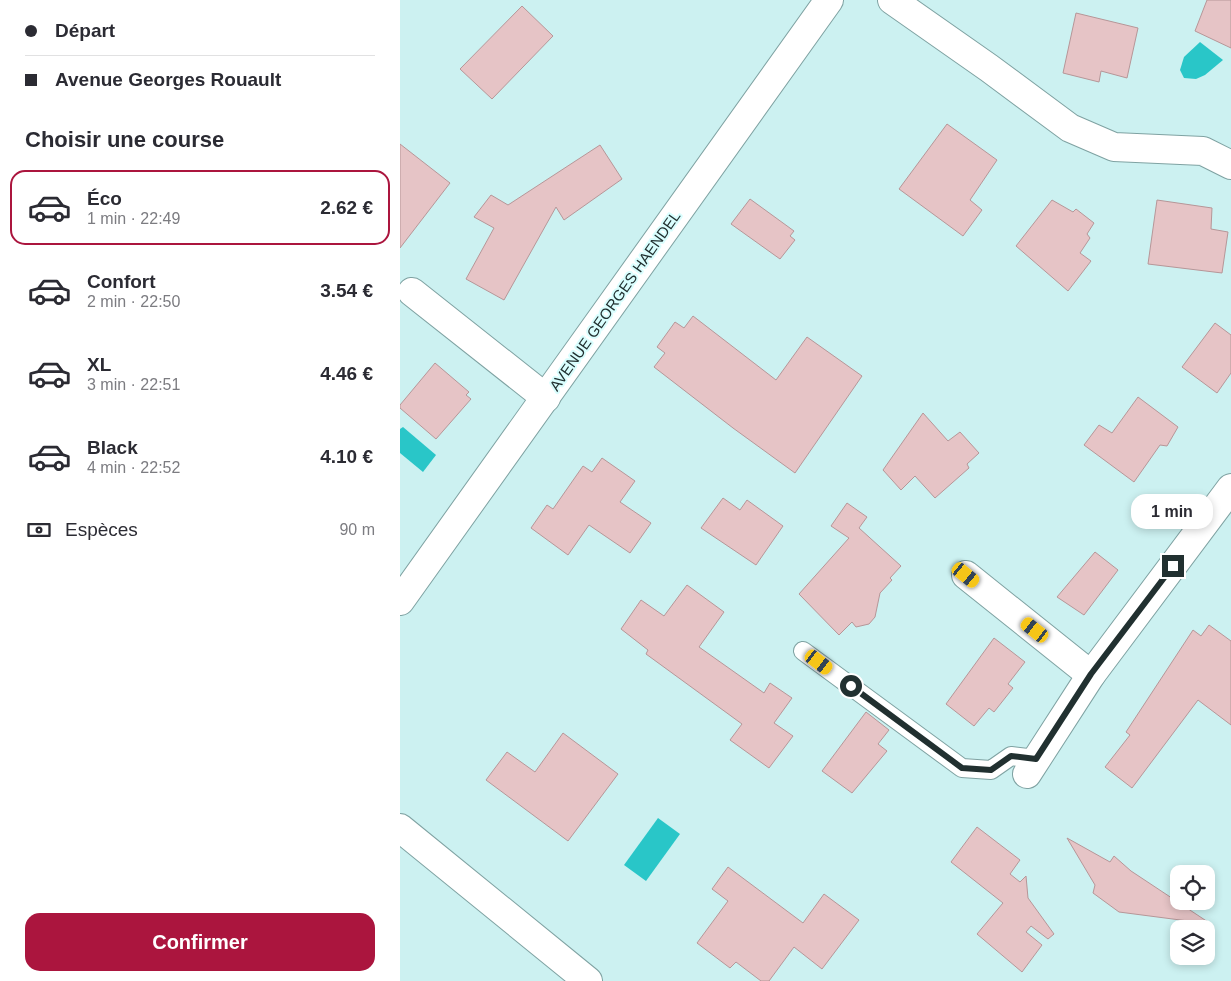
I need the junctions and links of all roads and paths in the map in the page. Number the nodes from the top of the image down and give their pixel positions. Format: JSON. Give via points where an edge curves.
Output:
{"nodes":[{"id":1,"x":829,"y":0,"type":"edge"},
{"id":2,"x":892,"y":0,"type":"edge"},
{"id":3,"x":1231,"y":164,"type":"edge"},
{"id":4,"x":412,"y":292,"type":"dead end"},
{"id":5,"x":546,"y":398,"type":"junction"},
{"id":6,"x":1231,"y":488,"type":"edge"},
{"id":7,"x":966,"y":575,"type":"dead end"},
{"id":8,"x":400,"y":601,"type":"edge"},
{"id":9,"x":803,"y":650,"type":"dead end"},
{"id":10,"x":1091,"y":674,"type":"junction"},
{"id":11,"x":1032,"y":767,"type":"joint"},
{"id":12,"x":400,"y":828,"type":"edge"},
{"id":13,"x":588,"y":981,"type":"edge"}],
"edges":[{"from":1,"to":5,"type":"street","name":"AVENUE GEORGES HAENDEL"},
{"from":2,"to":3,"type":"street","via":[[1070,128],[1114,147],[1204,150]]},
{"from":4,"to":5,"type":"street"},
{"from":5,"to":8,"type":"street","name":"AVENUE GEORGES HAENDEL"},
{"from":6,"to":10,"type":"street"},
{"from":7,"to":10,"type":"street"},
{"from":9,"to":11,"type":"lane","via":[[962,768],[991,770],[1011,756]]},
{"from":10,"to":11,"type":"street"},
{"from":12,"to":13,"type":"street"}]}
